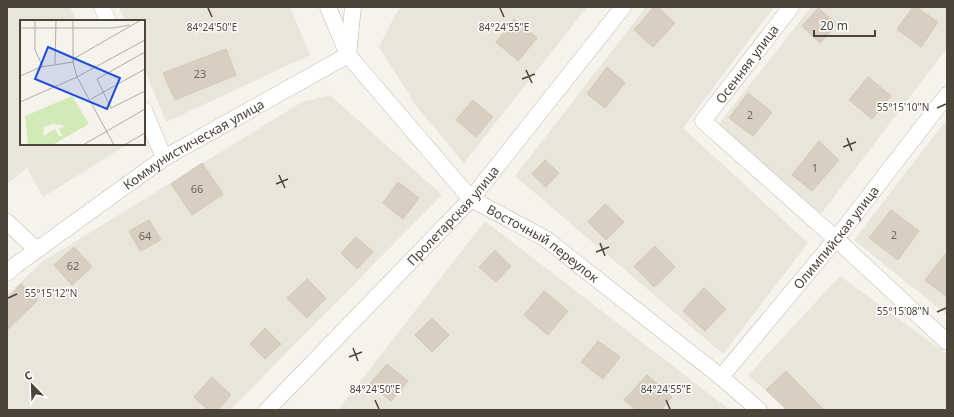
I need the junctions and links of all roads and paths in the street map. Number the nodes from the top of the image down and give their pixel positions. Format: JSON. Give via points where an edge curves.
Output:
{"nodes":[{"id":1,"x":102,"y":7,"type":"edge"},
{"id":2,"x":328,"y":7,"type":"edge"},
{"id":3,"x":353,"y":7,"type":"edge"},
{"id":4,"x":623,"y":7,"type":"edge"},
{"id":5,"x":791,"y":7,"type":"edge"},
{"id":6,"x":108,"y":20,"type":"edge"},
{"id":7,"x":348,"y":55,"type":"junction"},
{"id":8,"x":947,"y":95,"type":"edge"},
{"id":9,"x":145,"y":112,"type":"edge"},
{"id":10,"x":164,"y":158,"type":"junction"},
{"id":11,"x":471,"y":199,"type":"junction"},
{"id":12,"x":7,"y":222,"type":"edge"},
{"id":13,"x":836,"y":239,"type":"junction"},
{"id":14,"x":37,"y":250,"type":"junction"},
{"id":15,"x":7,"y":273,"type":"edge"},
{"id":16,"x":947,"y":342,"type":"edge"},
{"id":17,"x":721,"y":377,"type":"junction"},
{"id":18,"x":267,"y":410,"type":"edge"},
{"id":19,"x":759,"y":410,"type":"edge"}],
"edges":[{"from":1,"to":6,"type":"street"},
{"from":2,"to":7,"type":"street","name":"Восточный переулок"},
{"from":3,"to":7,"type":"street"},
{"from":4,"to":11,"type":"street","name":"Пролетарская улица"},
{"from":5,"to":13,"type":"street","name":"Осенняя улица","via":[[704,121]]},
{"from":7,"to":10,"type":"street","name":"Коммунистическая улица"},
{"from":7,"to":11,"type":"street","name":"Восточный переулок"},
{"from":8,"to":13,"type":"street","name":"Олимпийская улица"},
{"from":9,"to":10,"type":"street"},
{"from":10,"to":14,"type":"street","name":"Коммунистическая улица"},
{"from":11,"to":17,"type":"street","name":"Восточный переулок","via":[[546,239]]},
{"from":11,"to":18,"type":"street","name":"Пролетарская улица"},
{"from":12,"to":14,"type":"street"},
{"from":13,"to":16,"type":"street"},
{"from":13,"to":17,"type":"street","name":"Олимпийская улица"},
{"from":14,"to":15,"type":"street","name":"Коммунистическая улица"},
{"from":17,"to":19,"type":"street","name":"Восточный переулок"}]}
